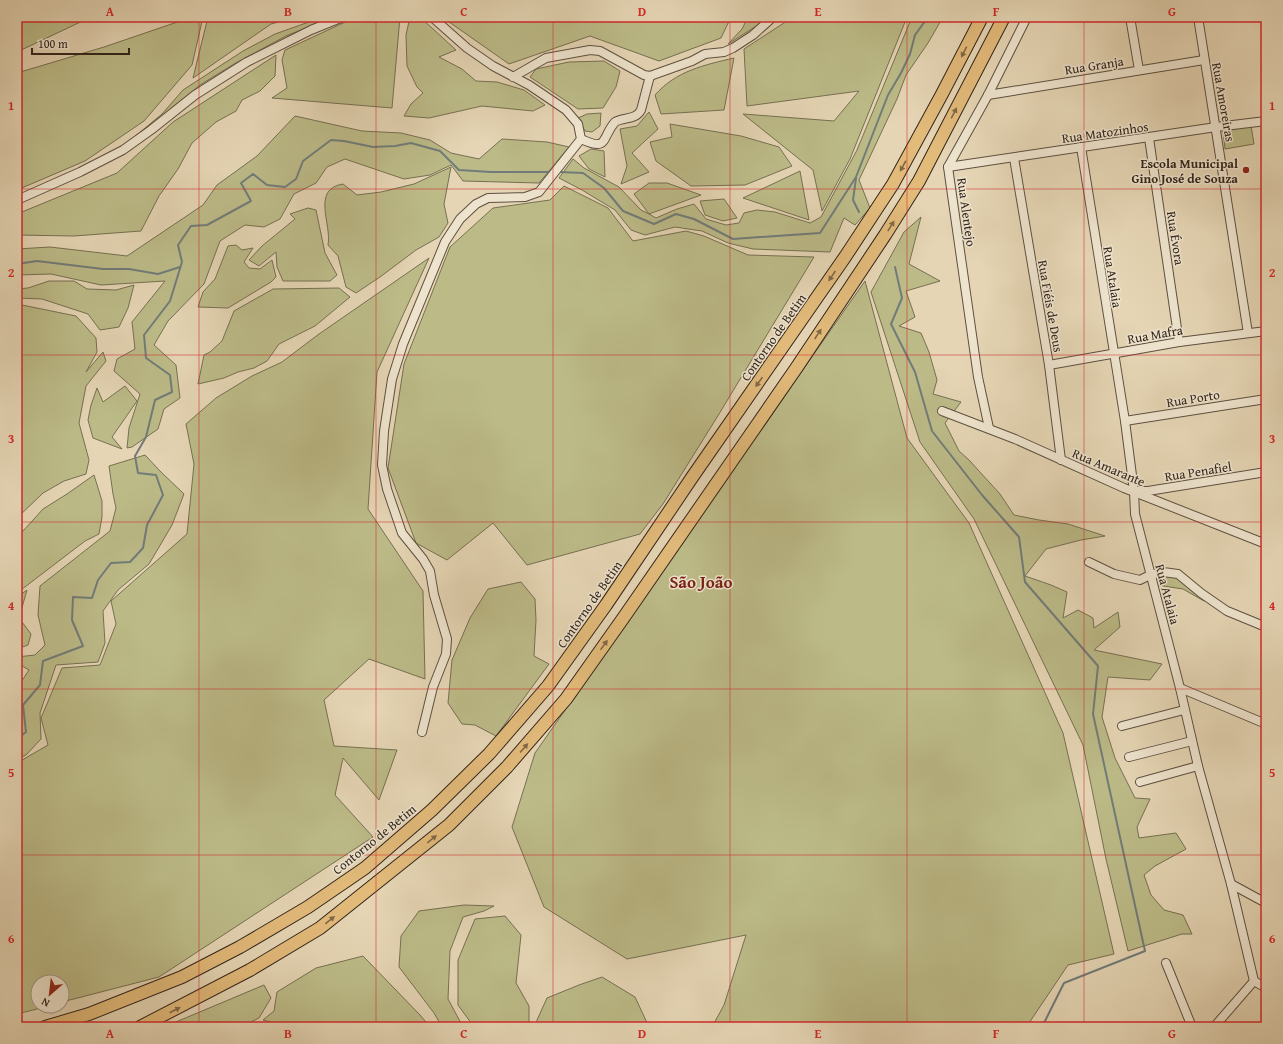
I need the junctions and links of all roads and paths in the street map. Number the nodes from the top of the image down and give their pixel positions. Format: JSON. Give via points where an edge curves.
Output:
{"nodes":[{"id":1,"x":343,"y":17,"type":"edge"},
{"id":2,"x":432,"y":17,"type":"edge"},
{"id":3,"x":774,"y":17,"type":"edge"},
{"id":4,"x":982,"y":17,"type":"edge"},
{"id":5,"x":1004,"y":17,"type":"edge"},
{"id":6,"x":1027,"y":17,"type":"edge"},
{"id":7,"x":1130,"y":17,"type":"edge"},
{"id":8,"x":1198,"y":17,"type":"edge"},
{"id":9,"x":1204,"y":60,"type":"junction"},
{"id":10,"x":1139,"y":70,"type":"junction"},
{"id":11,"x":650,"y":76,"type":"junction"},
{"id":12,"x":513,"y":77,"type":"junction"},
{"id":13,"x":988,"y":95,"type":"junction"},
{"id":14,"x":1266,"y":121,"type":"edge"},
{"id":15,"x":1216,"y":127,"type":"junction"},
{"id":16,"x":1149,"y":138,"type":"junction"},
{"id":17,"x":581,"y":139,"type":"junction"},
{"id":18,"x":1081,"y":147,"type":"junction"},
{"id":19,"x":1014,"y":158,"type":"junction"},
{"id":20,"x":948,"y":167,"type":"junction"},
{"id":21,"x":17,"y":200,"type":"edge"},
{"id":22,"x":1266,"y":331,"type":"edge"},
{"id":23,"x":1248,"y":333,"type":"junction"},
{"id":24,"x":1179,"y":342,"type":"junction"},
{"id":25,"x":1113,"y":354,"type":"junction"},
{"id":26,"x":1049,"y":364,"type":"junction"},
{"id":27,"x":1266,"y":400,"type":"edge"},
{"id":28,"x":942,"y":412,"type":"dead end"},
{"id":29,"x":1125,"y":421,"type":"junction"},
{"id":30,"x":989,"y":428,"type":"junction"},
{"id":31,"x":1061,"y":460,"type":"junction"},
{"id":32,"x":1266,"y":472,"type":"edge"},
{"id":33,"x":1134,"y":491,"type":"junction"},
{"id":34,"x":1266,"y":544,"type":"edge"},
{"id":35,"x":1089,"y":562,"type":"dead end"},
{"id":36,"x":1150,"y":575,"type":"junction"},
{"id":37,"x":1266,"y":627,"type":"edge"},
{"id":38,"x":1180,"y":688,"type":"junction"},
{"id":39,"x":1184,"y":710,"type":"junction"},
{"id":40,"x":1266,"y":724,"type":"edge"},
{"id":41,"x":1122,"y":726,"type":"dead end"},
{"id":42,"x":422,"y":732,"type":"dead end"},
{"id":43,"x":1192,"y":742,"type":"junction"},
{"id":44,"x":1128,"y":757,"type":"dead end"},
{"id":45,"x":1198,"y":766,"type":"junction"},
{"id":46,"x":1140,"y":782,"type":"dead end"},
{"id":47,"x":1231,"y":884,"type":"junction"},
{"id":48,"x":1266,"y":904,"type":"edge"},
{"id":49,"x":1166,"y":963,"type":"dead end"},
{"id":50,"x":1254,"y":981,"type":"junction"},
{"id":51,"x":1266,"y":988,"type":"edge"},
{"id":52,"x":45,"y":1027,"type":"edge"},
{"id":53,"x":140,"y":1027,"type":"edge"},
{"id":54,"x":1192,"y":1027,"type":"edge"},
{"id":55,"x":1214,"y":1027,"type":"edge"}],
"edges":[{"from":1,"to":21,"type":"street","via":[[246,62],[194,95],[151,130],[118,152]]},
{"from":2,"to":12,"type":"street","via":[[467,48]]},
{"from":3,"to":11,"type":"street","via":[[733,48],[724,52],[705,54]]},
{"from":4,"to":52,"type":"highway","name":"Contorno de Betim","one_way":true,"via":[[893,184],[845,258],[548,686],[489,754],[432,810],[376,858],[308,907],[182,977],[89,1014]]},
{"from":53,"to":5,"type":"highway","one_way":true,"via":[[250,970],[320,928],[449,825],[507,767],[561,704],[633,605],[885,235],[919,181]]},
{"from":6,"to":13,"type":"street","name":"Rua Alentejo"},
{"from":7,"to":10,"type":"street"},
{"from":8,"to":9,"type":"street","name":"Rua Amoreiras"},
{"from":9,"to":10,"type":"street","name":"Rua Granja"},
{"from":9,"to":15,"type":"street","name":"Rua Amoreiras"},
{"from":10,"to":13,"type":"street","name":"Rua Granja"},
{"from":11,"to":12,"type":"street","via":[[600,51],[590,50],[546,58]]},
{"from":11,"to":17,"type":"street","via":[[639,114],[615,122],[601,144],[596,145]]},
{"from":12,"to":17,"type":"street","via":[[566,110],[578,124]]},
{"from":13,"to":20,"type":"street","name":"Rua Alentejo"},
{"from":14,"to":15,"type":"street","name":"Rua Matozinhos"},
{"from":15,"to":16,"type":"street","name":"Rua Matozinhos"},
{"from":15,"to":23,"type":"street","name":"Rua Amoreiras"},
{"from":16,"to":18,"type":"street","name":"Rua Matozinhos"},
{"from":16,"to":24,"type":"street","name":"Rua Évora"},
{"from":17,"to":42,"type":"street","via":[[539,192],[525,197],[488,198],[476,204],[460,220],[445,242],[403,344],[392,379],[382,465],[387,489],[402,533],[424,559],[430,571],[434,595],[448,639],[446,654],[433,687]]},
{"from":18,"to":19,"type":"street","name":"Rua Matozinhos"},
{"from":18,"to":25,"type":"street","name":"Rua Atalaia"},
{"from":19,"to":20,"type":"street","name":"Rua Matozinhos"},
{"from":19,"to":26,"type":"street","name":"Rua Fiéis de Deus"},
{"from":20,"to":30,"type":"street","name":"Rua Alentejo","via":[[978,377]]},
{"from":22,"to":23,"type":"street","name":"Rua Mafra"},
{"from":23,"to":24,"type":"street","name":"Rua Mafra"},
{"from":24,"to":25,"type":"street","name":"Rua Mafra"},
{"from":25,"to":26,"type":"street","name":"Rua Mafra"},
{"from":25,"to":29,"type":"street","name":"Rua Atalaia"},
{"from":26,"to":31,"type":"street","name":"Rua Fiéis de Deus"},
{"from":27,"to":29,"type":"street","name":"Rua Porto"},
{"from":28,"to":30,"type":"street","name":"Rua Amarante"},
{"from":29,"to":33,"type":"street","name":"Rua Atalaia"},
{"from":30,"to":31,"type":"street","name":"Rua Amarante"},
{"from":31,"to":33,"type":"street","name":"Rua Amarante"},
{"from":32,"to":33,"type":"street","name":"Rua Penafiel"},
{"from":33,"to":34,"type":"street","name":"Rua Amarante"},
{"from":33,"to":36,"type":"street","name":"Rua Atalaia","via":[[1135,514]]},
{"from":35,"to":36,"type":"street","via":[[1114,574],[1140,580]]},
{"from":36,"to":37,"type":"street","via":[[1163,572],[1178,574],[1227,611]]},
{"from":36,"to":38,"type":"street","name":"Rua Atalaia"},
{"from":38,"to":39,"type":"street","name":"Rua Atalaia"},
{"from":38,"to":40,"type":"street"},
{"from":39,"to":41,"type":"street"},
{"from":39,"to":43,"type":"street","name":"Rua Atalaia"},
{"from":43,"to":44,"type":"street"},
{"from":43,"to":45,"type":"street","name":"Rua Atalaia"},
{"from":45,"to":46,"type":"street"},
{"from":45,"to":47,"type":"street","name":"Rua Atalaia"},
{"from":47,"to":48,"type":"street"},
{"from":47,"to":50,"type":"street","name":"Rua Atalaia"},
{"from":49,"to":54,"type":"street"},
{"from":50,"to":51,"type":"street"},
{"from":50,"to":55,"type":"street"}]}
